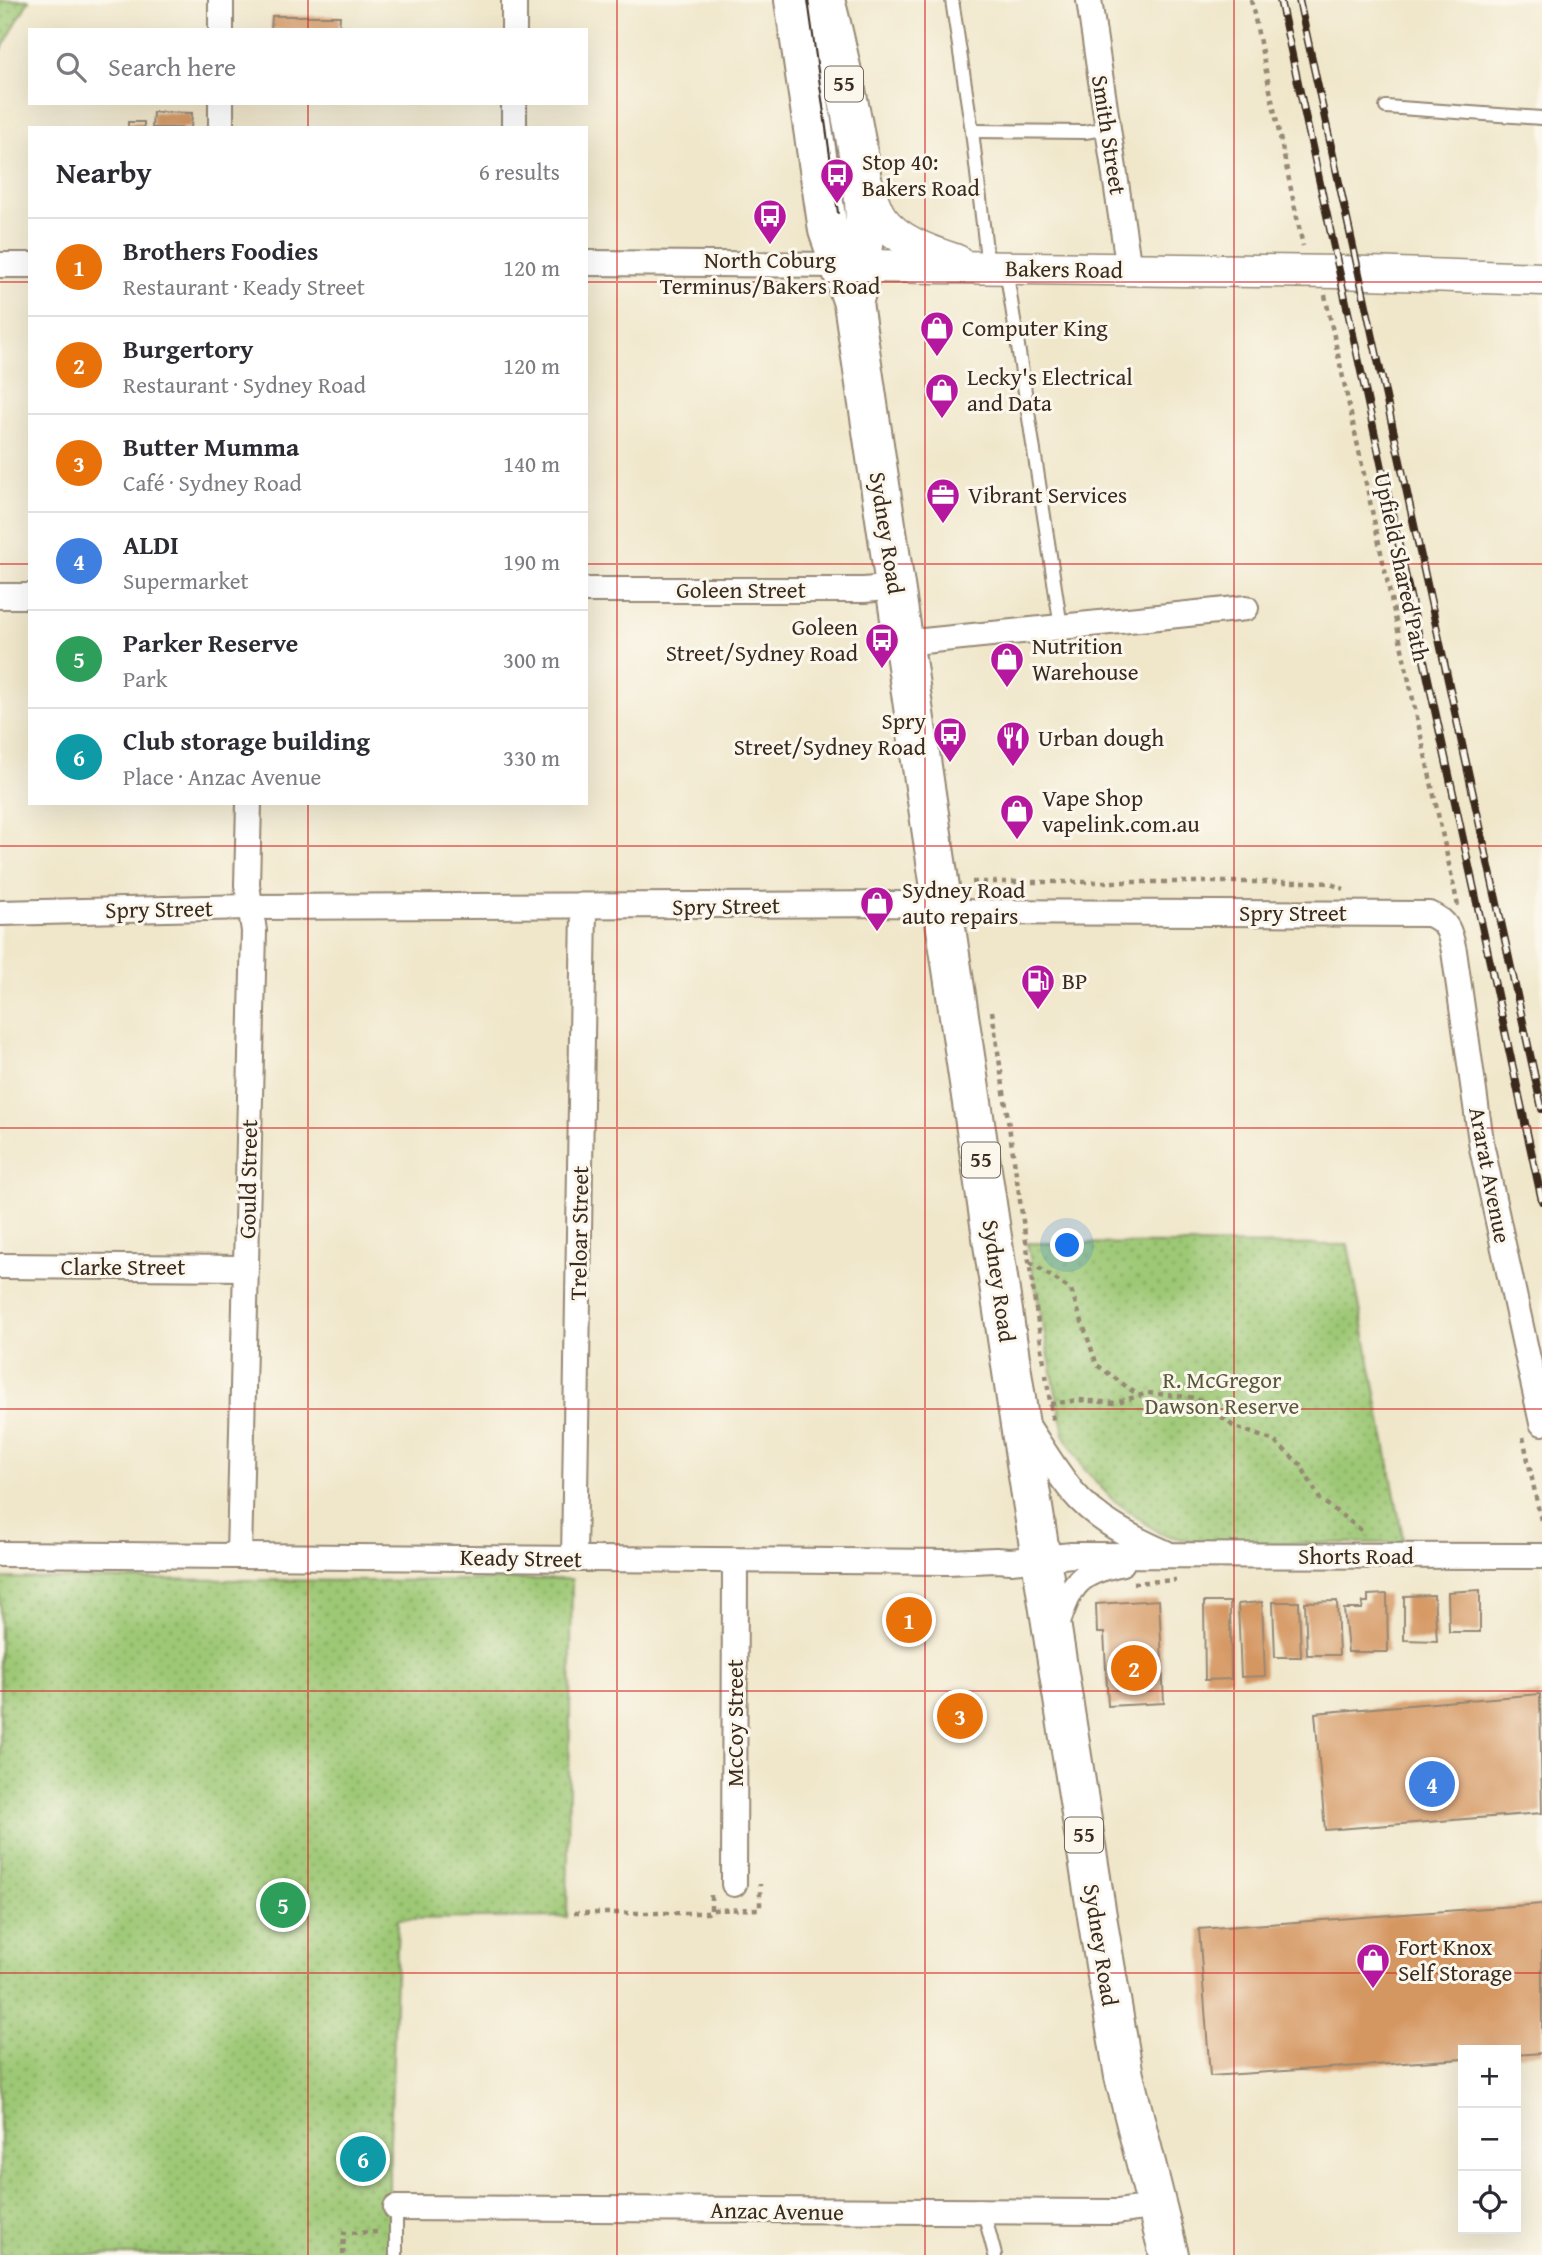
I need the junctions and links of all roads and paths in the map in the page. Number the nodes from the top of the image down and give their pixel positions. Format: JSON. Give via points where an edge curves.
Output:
{"nodes":[{"id":1,"x":221,"y":0,"type":"edge"},
{"id":2,"x":514,"y":0,"type":"edge"},
{"id":3,"x":794,"y":0,"type":"edge"},
{"id":4,"x":825,"y":0,"type":"edge"},
{"id":5,"x":952,"y":0,"type":"edge"},
{"id":6,"x":1089,"y":0,"type":"edge"},
{"id":7,"x":1251,"y":0,"type":"edge"},
{"id":8,"x":221,"y":28,"type":"edge"},
{"id":9,"x":514,"y":28,"type":"edge"},
{"id":10,"x":221,"y":105,"type":"edge"},
{"id":11,"x":514,"y":105,"type":"edge"},
{"id":12,"x":1386,"y":107,"type":"dead end"},
{"id":13,"x":1542,"y":118,"type":"edge"},
{"id":14,"x":221,"y":126,"type":"edge"},
{"id":15,"x":514,"y":126,"type":"edge"},
{"id":16,"x":1108,"y":128,"type":"junction"},
{"id":17,"x":972,"y":131,"type":"junction"},
{"id":18,"x":861,"y":168,"type":"junction"},
{"id":19,"x":1289,"y":246,"type":"dead end"},
{"id":20,"x":1306,"y":259,"type":"junction"},
{"id":21,"x":588,"y":263,"type":"edge"},
{"id":22,"x":0,"y":265,"type":"edge"},
{"id":23,"x":28,"y":265,"type":"edge"},
{"id":24,"x":851,"y":265,"type":"junction"},
{"id":25,"x":990,"y":268,"type":"junction"},
{"id":26,"x":1129,"y":270,"type":"junction"},
{"id":27,"x":1542,"y":279,"type":"edge"},
{"id":28,"x":896,"y":587,"type":"junction"},
{"id":29,"x":588,"y":590,"type":"edge"},
{"id":30,"x":0,"y":596,"type":"edge"},
{"id":31,"x":28,"y":596,"type":"edge"},
{"id":32,"x":1246,"y":608,"type":"dead end"},
{"id":33,"x":1061,"y":627,"type":"junction"},
{"id":34,"x":904,"y":643,"type":"junction"},
{"id":35,"x":249,"y":805,"type":"edge"},
{"id":36,"x":972,"y":882,"type":"dead end"},
{"id":37,"x":1348,"y":890,"type":"dead end"},
{"id":38,"x":1444,"y":894,"type":"dead end"},
{"id":39,"x":1456,"y":894,"type":"junction"},
{"id":40,"x":249,"y":907,"type":"junction"},
{"id":41,"x":584,"y":907,"type":"junction"},
{"id":42,"x":943,"y":908,"type":"junction"},
{"id":43,"x":0,"y":913,"type":"edge"},
{"id":44,"x":1453,"y":918,"type":"junction"},
{"id":45,"x":1029,"y":1261,"type":"dead end"},
{"id":46,"x":0,"y":1266,"type":"edge"},
{"id":47,"x":246,"y":1268,"type":"junction"},
{"id":48,"x":1139,"y":1396,"type":"junction"},
{"id":49,"x":1034,"y":1408,"type":"junction"},
{"id":50,"x":1542,"y":1423,"type":"edge"},
{"id":51,"x":1374,"y":1540,"type":"dead end"},
{"id":52,"x":0,"y":1553,"type":"edge"},
{"id":53,"x":239,"y":1555,"type":"junction"},
{"id":54,"x":1161,"y":1556,"type":"junction"},
{"id":55,"x":1542,"y":1556,"type":"edge"},
{"id":56,"x":1041,"y":1558,"type":"junction"},
{"id":57,"x":574,"y":1559,"type":"junction"},
{"id":58,"x":735,"y":1561,"type":"junction"},
{"id":59,"x":1053,"y":1637,"type":"junction"},
{"id":60,"x":734,"y":1884,"type":"dead end"},
{"id":61,"x":711,"y":1910,"type":"dead end"},
{"id":62,"x":574,"y":1913,"type":"dead end"},
{"id":63,"x":1157,"y":2206,"type":"junction"},
{"id":64,"x":984,"y":2213,"type":"junction"},
{"id":65,"x":396,"y":2220,"type":"junction"},
{"id":66,"x":343,"y":2255,"type":"edge"},
{"id":67,"x":396,"y":2255,"type":"edge"},
{"id":68,"x":995,"y":2255,"type":"edge"},
{"id":69,"x":1169,"y":2255,"type":"edge"}],
"edges":[{"from":1,"to":8,"type":"street"},
{"from":2,"to":9,"type":"street"},
{"from":3,"to":24,"type":"highway","name":"Sydney Road","number":"55","via":[[828,230]]},
{"from":4,"to":18,"type":"highway","name":"Sydney Road","number":"55"},
{"from":5,"to":17,"type":"lane"},
{"from":6,"to":16,"type":"street","name":"Smith Street"},
{"from":7,"to":20,"type":"path","name":"Upfield Shared Path"},
{"from":10,"to":14,"type":"street"},
{"from":11,"to":15,"type":"street"},
{"from":12,"to":13,"type":"lane"},
{"from":16,"to":17,"type":"lane"},
{"from":16,"to":26,"type":"street","name":"Smith Street"},
{"from":17,"to":25,"type":"lane"},
{"from":18,"to":24,"type":"highway","name":"Sydney Road","number":"55","via":[[866,229]]},
{"from":18,"to":25,"type":"street","via":[[880,217],[893,230],[919,246]]},
{"from":19,"to":20,"type":"path"},
{"from":20,"to":26,"type":"street","name":"Bakers Road"},
{"from":20,"to":27,"type":"street","name":"Bakers Road"},
{"from":20,"to":39,"type":"path","name":"Upfield Shared Path","via":[[1324,293]]},
{"from":21,"to":24,"type":"street","name":"Bakers Road"},
{"from":22,"to":23,"type":"street"},
{"from":24,"to":25,"type":"street","name":"Bakers Road"},
{"from":24,"to":28,"type":"highway","name":"Sydney Road","number":"55"},
{"from":25,"to":26,"type":"street","name":"Bakers Road"},
{"from":25,"to":33,"type":"lane"},
{"from":28,"to":29,"type":"street","name":"Goleen Street"},
{"from":28,"to":34,"type":"highway","name":"Sydney Road","number":"55"},
{"from":30,"to":31,"type":"street"},
{"from":32,"to":33,"type":"street"},
{"from":33,"to":34,"type":"street"},
{"from":34,"to":42,"type":"highway","name":"Sydney Road","number":"55"},
{"from":35,"to":40,"type":"street","name":"Gould Street"},
{"from":36,"to":37,"type":"path","via":[[1313,882]]},
{"from":38,"to":39,"type":"path"},
{"from":39,"to":44,"type":"path","name":"Upfield Shared Path"},
{"from":40,"to":41,"type":"street","name":"Spry Street"},
{"from":40,"to":43,"type":"street","name":"Spry Street"},
{"from":40,"to":47,"type":"street","name":"Gould Street","via":[[254,931]]},
{"from":41,"to":42,"type":"street","name":"Spry Street","via":[[919,904]]},
{"from":41,"to":57,"type":"street","name":"Treloar Street"},
{"from":42,"to":44,"type":"street","name":"Spry Street","via":[[969,912],[1429,914]]},
{"from":42,"to":49,"type":"highway","name":"Sydney Road","number":"55"},
{"from":44,"to":50,"type":"street","name":"Ararat Avenue","via":[[1482,1148]]},
{"from":45,"to":48,"type":"path","via":[[1071,1290],[1097,1365]]},
{"from":46,"to":47,"type":"street","name":"Clarke Street"},
{"from":47,"to":53,"type":"street","name":"Gould Street"},
{"from":48,"to":49,"type":"path","via":[[1115,1403],[1079,1401]]},
{"from":48,"to":51,"type":"path","via":[[1197,1398],[1233,1426],[1274,1441],[1300,1464],[1320,1499]]},
{"from":49,"to":54,"type":"street","name":"Shorts Road","via":[[1074,1493],[1097,1514]]},
{"from":49,"to":56,"type":"highway","name":"Sydney Road","number":"55"},
{"from":52,"to":53,"type":"street","name":"Keady Street"},
{"from":53,"to":57,"type":"street","name":"Keady Street"},
{"from":54,"to":55,"type":"street","name":"Shorts Road"},
{"from":54,"to":56,"type":"street","name":"Shorts Road"},
{"from":54,"to":59,"type":"street","name":"Shorts Road","via":[[1104,1568],[1079,1579],[1068,1592]]},
{"from":56,"to":58,"type":"street","name":"Keady Street"},
{"from":56,"to":59,"type":"highway","name":"Sydney Road","number":"55"},
{"from":57,"to":58,"type":"street","name":"Keady Street"},
{"from":58,"to":60,"type":"street","name":"McCoy Street"},
{"from":59,"to":63,"type":"highway","name":"Sydney Road","number":"55","via":[[1115,2026]]},
{"from":61,"to":62,"type":"path"},
{"from":63,"to":64,"type":"street","name":"Anzac Avenue","via":[[1126,2212]]},
{"from":63,"to":69,"type":"highway","name":"Sydney Road","number":"55"},
{"from":64,"to":65,"type":"street","name":"Anzac Avenue"},
{"from":64,"to":68,"type":"lane"},
{"from":65,"to":66,"type":"path","via":[[344,2233]]},
{"from":65,"to":67,"type":"lane"}]}
